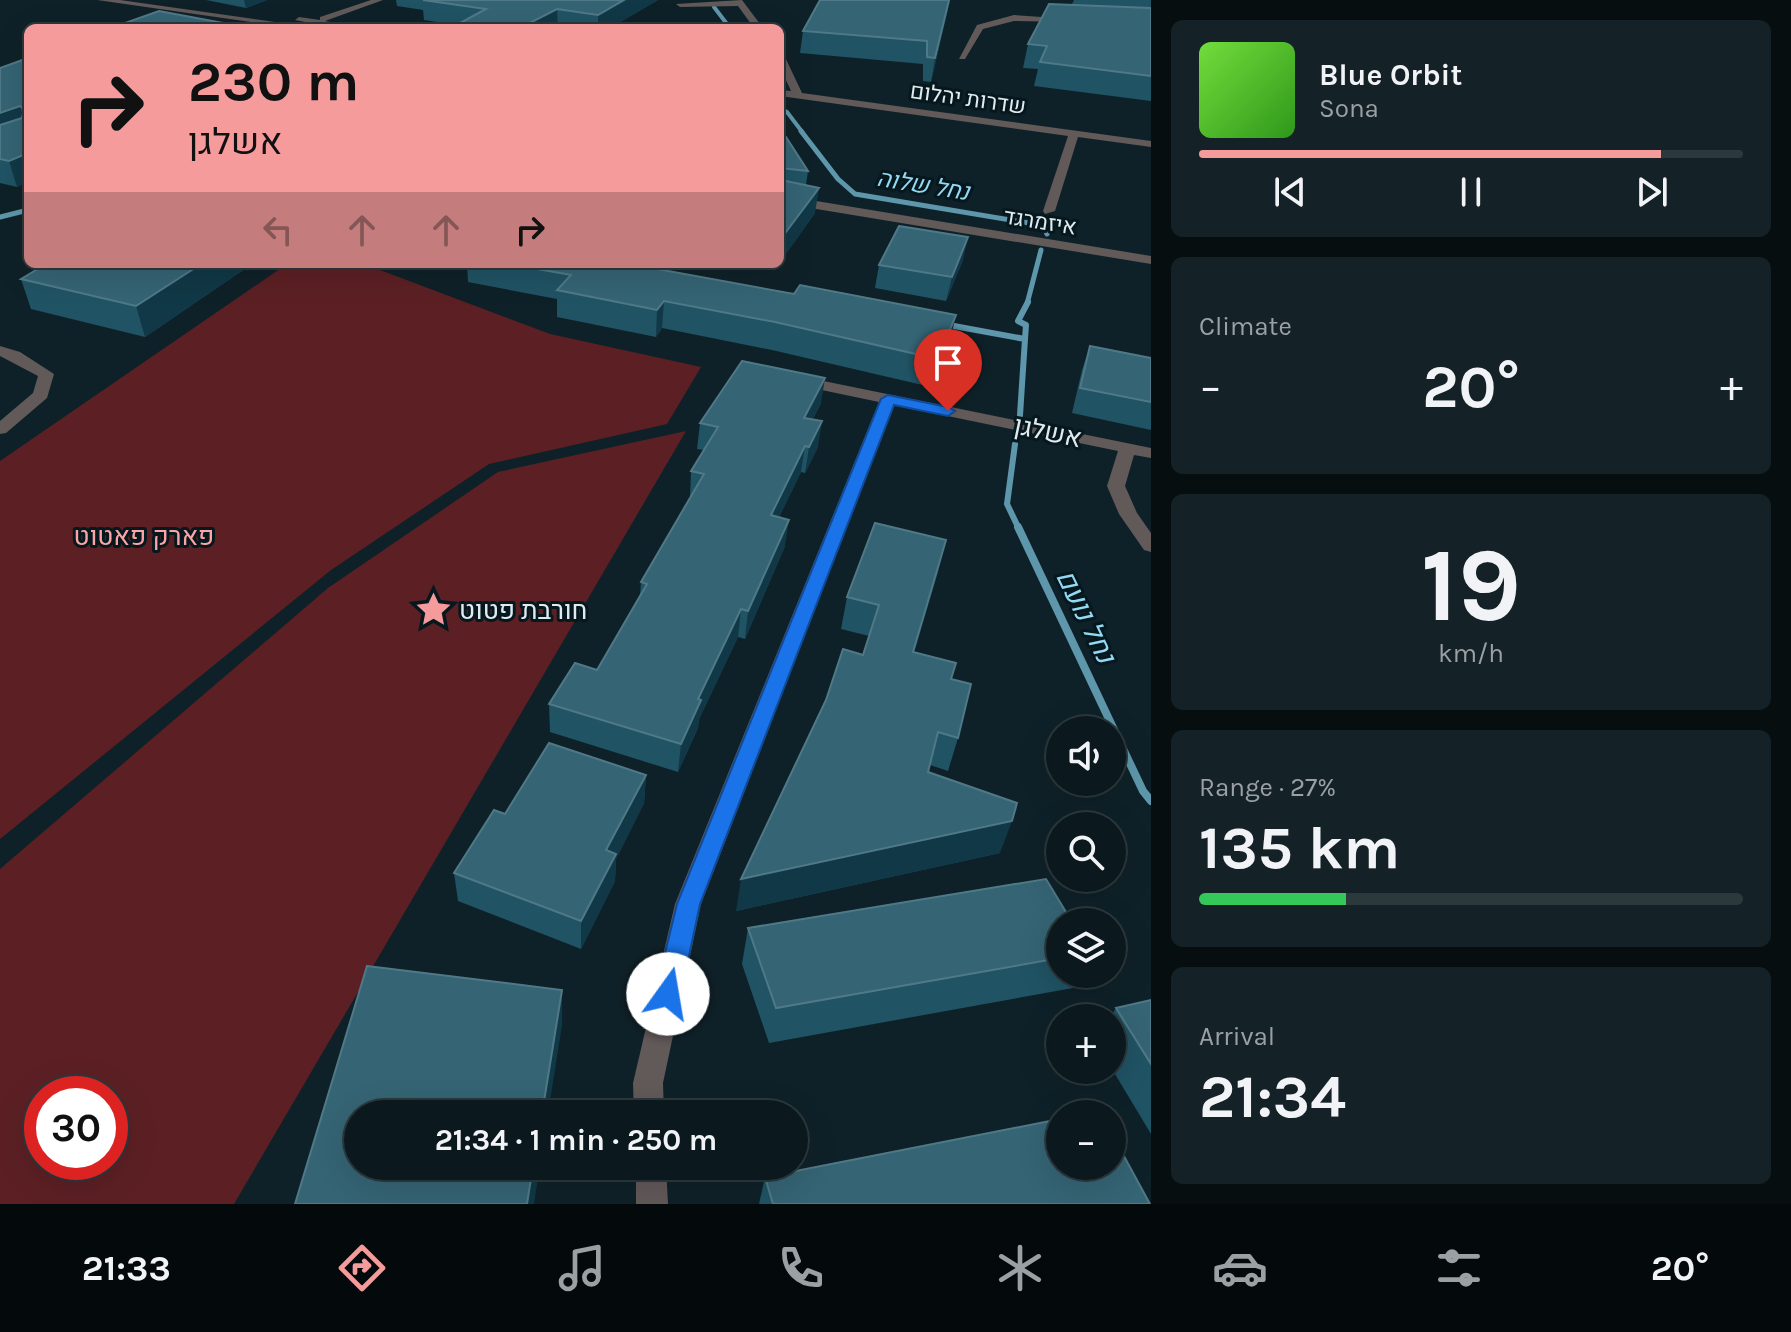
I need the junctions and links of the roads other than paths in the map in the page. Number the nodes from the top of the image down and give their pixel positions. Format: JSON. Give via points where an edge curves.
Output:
{"nodes":[{"id":1,"x":101,"y":0,"type":"edge"},
{"id":2,"x":144,"y":0,"type":"edge"},
{"id":3,"x":379,"y":0,"type":"edge"},
{"id":4,"x":740,"y":2,"type":"edge"},
{"id":5,"x":680,"y":4,"type":"dead end"},
{"id":6,"x":351,"y":12,"type":"junction"},
{"id":7,"x":1081,"y":20,"type":"edge"},
{"id":8,"x":277,"y":24,"type":"edge"},
{"id":9,"x":305,"y":24,"type":"edge"},
{"id":10,"x":315,"y":24,"type":"edge"},
{"id":11,"x":329,"y":24,"type":"edge"},
{"id":12,"x":756,"y":24,"type":"edge"},
{"id":13,"x":962,"y":57,"type":"dead end"},
{"id":14,"x":784,"y":65,"type":"edge"},
{"id":15,"x":784,"y":88,"type":"edge"},
{"id":16,"x":797,"y":92,"type":"junction"},
{"id":17,"x":784,"y":93,"type":"edge"},
{"id":18,"x":1074,"y":134,"type":"junction"},
{"id":19,"x":1151,"y":138,"type":"edge"},
{"id":20,"x":1151,"y":144,"type":"edge"},
{"id":21,"x":784,"y":200,"type":"edge"},
{"id":22,"x":1049,"y":211,"type":"dead end"},
{"id":23,"x":1151,"y":260,"type":"edge"},
{"id":24,"x":0,"y":351,"type":"edge"},
{"id":25,"x":782,"y":377,"type":"edge"},
{"id":26,"x":888,"y":399,"type":"junction"},
{"id":27,"x":0,"y":429,"type":"edge"},
{"id":28,"x":1127,"y":448,"type":"junction"},
{"id":29,"x":1151,"y":453,"type":"edge"},
{"id":30,"x":1151,"y":546,"type":"edge"},
{"id":31,"x":649,"y":1100,"type":"edge"},
{"id":32,"x":651,"y":1180,"type":"edge"},
{"id":33,"x":652,"y":1204,"type":"edge"}],
"edges":[{"from":1,"to":8,"type":"street"},
{"from":2,"to":9,"type":"street"},
{"from":3,"to":6,"type":"street"},
{"from":4,"to":5,"type":"street"},
{"from":4,"to":12,"type":"street"},
{"from":6,"to":10,"type":"street"},
{"from":6,"to":11,"type":"street"},
{"from":7,"to":13,"type":"street","via":[[1014,18],[988,24],[980,27]]},
{"from":14,"to":16,"type":"street"},
{"from":15,"to":16,"type":"street","name":"שדרות יהלום"},
{"from":16,"to":17,"type":"street","name":"שדרות יהלום"},
{"from":16,"to":18,"type":"street","name":"שדרות יהלום"},
{"from":16,"to":19,"type":"street","name":"שדרות יהלום"},
{"from":18,"to":20,"type":"street","name":"שדרות יהלום"},
{"from":18,"to":22,"type":"street"},
{"from":21,"to":23,"type":"street","name":"איזמרגד"},
{"from":24,"to":27,"type":"street","via":[[46,374],[41,395]]},
{"from":25,"to":26,"type":"street","name":"אשלגן"},
{"from":26,"to":28,"type":"street","name":"אשלגן"},
{"from":26,"to":31,"type":"street","via":[[688,904]]},
{"from":28,"to":29,"type":"street","name":"אשלגן"},
{"from":28,"to":30,"type":"street","via":[[1116,486]]},
{"from":32,"to":33,"type":"street"}]}
